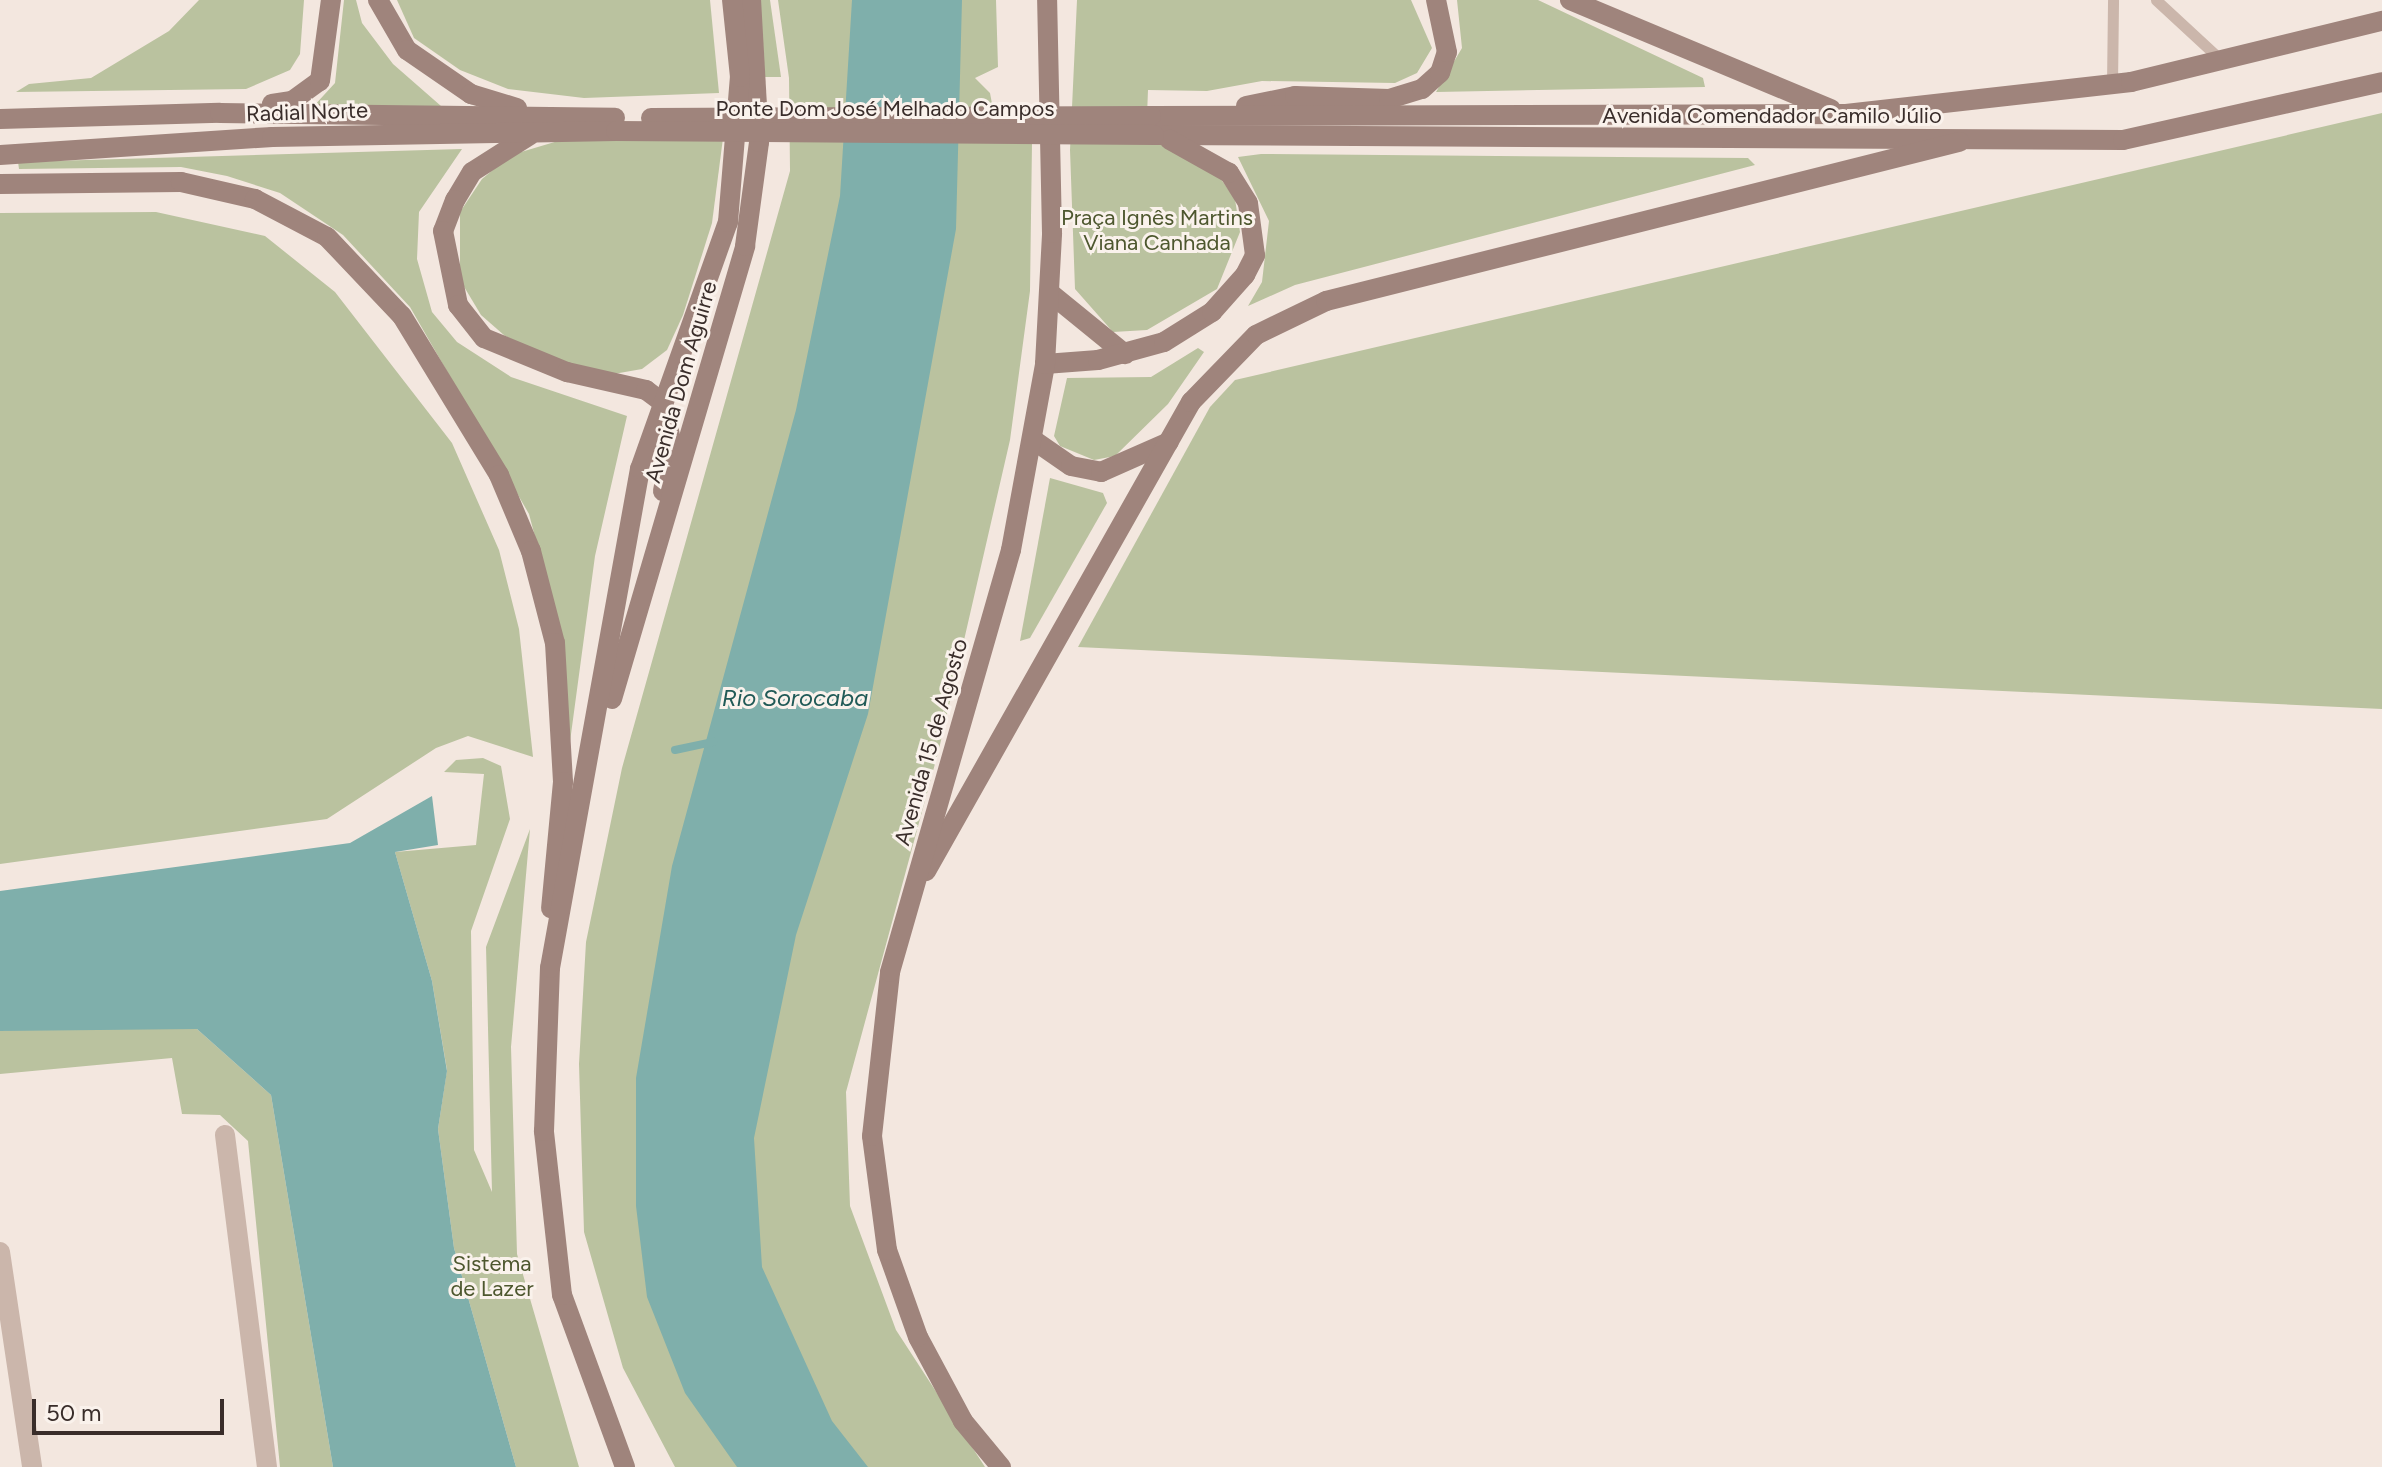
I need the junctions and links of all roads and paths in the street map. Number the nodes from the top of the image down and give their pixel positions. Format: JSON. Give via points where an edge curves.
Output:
{"nodes":[{"id":1,"x":331,"y":0,"type":"edge"},
{"id":2,"x":378,"y":0,"type":"edge"},
{"id":3,"x":732,"y":0,"type":"edge"},
{"id":4,"x":751,"y":0,"type":"edge"},
{"id":5,"x":1047,"y":0,"type":"edge"},
{"id":6,"x":1436,"y":0,"type":"edge"},
{"id":7,"x":1570,"y":0,"type":"edge"},
{"id":8,"x":2113,"y":0,"type":"edge"},
{"id":9,"x":2156,"y":0,"type":"edge"},
{"id":10,"x":2382,"y":21,"type":"edge"},
{"id":11,"x":2221,"y":60,"type":"junction"},
{"id":12,"x":2382,"y":82,"type":"edge"},
{"id":13,"x":2112,"y":85,"type":"junction"},
{"id":14,"x":220,"y":113,"type":"junction"},
{"id":15,"x":1846,"y":114,"type":"junction"},
{"id":16,"x":1207,"y":115,"type":"junction"},
{"id":17,"x":0,"y":119,"type":"edge"},
{"id":18,"x":542,"y":123,"type":"junction"},
{"id":19,"x":615,"y":125,"type":"joint"},
{"id":20,"x":1153,"y":125,"type":"junction"},
{"id":21,"x":1959,"y":142,"type":"junction"},
{"id":22,"x":0,"y":155,"type":"edge"},
{"id":23,"x":0,"y":184,"type":"edge"},
{"id":24,"x":1050,"y":293,"type":"junction"},
{"id":25,"x":1125,"y":354,"type":"junction"},
{"id":26,"x":682,"y":359,"type":"junction"},
{"id":27,"x":1045,"y":364,"type":"junction"},
{"id":28,"x":605,"y":384,"type":"junction"},
{"id":29,"x":663,"y":403,"type":"junction"},
{"id":30,"x":1032,"y":439,"type":"junction"},
{"id":31,"x":1169,"y":442,"type":"junction"},
{"id":32,"x":659,"y":547,"type":"junction"},
{"id":33,"x":591,"y":769,"type":"junction"},
{"id":34,"x":912,"y":895,"type":"junction"},
{"id":35,"x":550,"y":968,"type":"junction"},
{"id":36,"x":225,"y":1135,"type":"dead end"},
{"id":37,"x":0,"y":1252,"type":"edge"},
{"id":38,"x":32,"y":1467,"type":"edge"},
{"id":39,"x":267,"y":1467,"type":"edge"},
{"id":40,"x":625,"y":1467,"type":"edge"},
{"id":41,"x":1001,"y":1467,"type":"edge"}],
"edges":[{"from":1,"to":14,"type":"main road","via":[[328,51],[315,87],[292,101]]},
{"from":2,"to":18,"type":"main road","via":[[407,50],[449,82]]},
{"from":3,"to":26,"type":"main road","name":"Avenida Dom Aguirre","via":[[740,77],[736,167],[720,260]]},
{"from":4,"to":32,"type":"main road","name":"Avenida Dom Aguirre","via":[[760,63],[759,176]]},
{"from":5,"to":24,"type":"main road","name":"Avenida 15 de Agosto"},
{"from":6,"to":16,"type":"main road","via":[[1447,52],[1440,73],[1422,89],[1389,99],[1295,96]]},
{"from":7,"to":15,"type":"main road","name":"Avenida Comendador Camilo Júlio"},
{"from":8,"to":13,"type":"lane"},
{"from":9,"to":11,"type":"lane"},
{"from":10,"to":11,"type":"main road","name":"Avenida Comendador Camilo Júlio"},
{"from":11,"to":13,"type":"main road","name":"Avenida Comendador Camilo Júlio"},
{"from":12,"to":21,"type":"main road","name":"Avenida Comendador Camilo Júlio","via":[[2123,140]]},
{"from":13,"to":15,"type":"main road","name":"Avenida Comendador Camilo Júlio"},
{"from":14,"to":17,"type":"main road","name":"Radial Norte"},
{"from":14,"to":18,"type":"main road","name":"Radial Norte"},
{"from":15,"to":16,"type":"main road","name":"Avenida Comendador Camilo Júlio"},
{"from":16,"to":20,"type":"main road","name":"Avenida Comendador Camilo Júlio"},
{"from":18,"to":19,"type":"main road","name":"Radial Norte"},
{"from":18,"to":22,"type":"main road","name":"Radial Norte"},
{"from":18,"to":28,"type":"main road","via":[[472,172],[443,231],[445,265],[458,305],[484,338]]},
{"from":19,"to":20,"type":"main road","name":"Ponte Dom José Melhado Campos","bridge":true},
{"from":20,"to":21,"type":"main road","name":"Avenida Comendador Camilo Júlio"},
{"from":20,"to":25,"type":"main road","via":[[1229,173],[1248,203],[1255,255],[1231,295],[1197,325]]},
{"from":21,"to":31,"type":"main road","via":[[1290,313],[1221,364]]},
{"from":23,"to":35,"type":"main road","via":[[181,182],[255,199],[327,237],[402,316],[499,475],[531,551],[555,643],[563,782]]},
{"from":24,"to":25,"type":"main road"},
{"from":24,"to":27,"type":"main road","name":"Avenida 15 de Agosto"},
{"from":25,"to":27,"type":"main road"},
{"from":26,"to":28,"type":"main road","via":[[656,378]]},
{"from":26,"to":29,"type":"main road","name":"Avenida Dom Aguirre"},
{"from":27,"to":30,"type":"main road","name":"Avenida 15 de Agosto"},
{"from":28,"to":29,"type":"main road","via":[[646,390]]},
{"from":29,"to":32,"type":"main road","via":[[672,445]]},
{"from":29,"to":33,"type":"main road","name":"Avenida Dom Aguirre","via":[[640,469]]},
{"from":30,"to":31,"type":"main road","via":[[1071,466],[1101,472]]},
{"from":30,"to":34,"type":"main road","name":"Avenida 15 de Agosto","via":[[1011,550]]},
{"from":31,"to":34,"type":"main road"},
{"from":32,"to":33,"type":"main road","name":"Avenida Dom Aguirre"},
{"from":33,"to":35,"type":"main road","name":"Avenida Dom Aguirre"},
{"from":34,"to":41,"type":"main road","name":"Avenida 15 de Agosto","via":[[877,1063],[872,1177],[887,1250],[918,1337],[963,1421]]},
{"from":35,"to":40,"type":"main road","name":"Avenida Dom Aguirre","via":[[544,1131],[562,1295]]},
{"from":36,"to":39,"type":"street"},
{"from":37,"to":38,"type":"street"}]}
